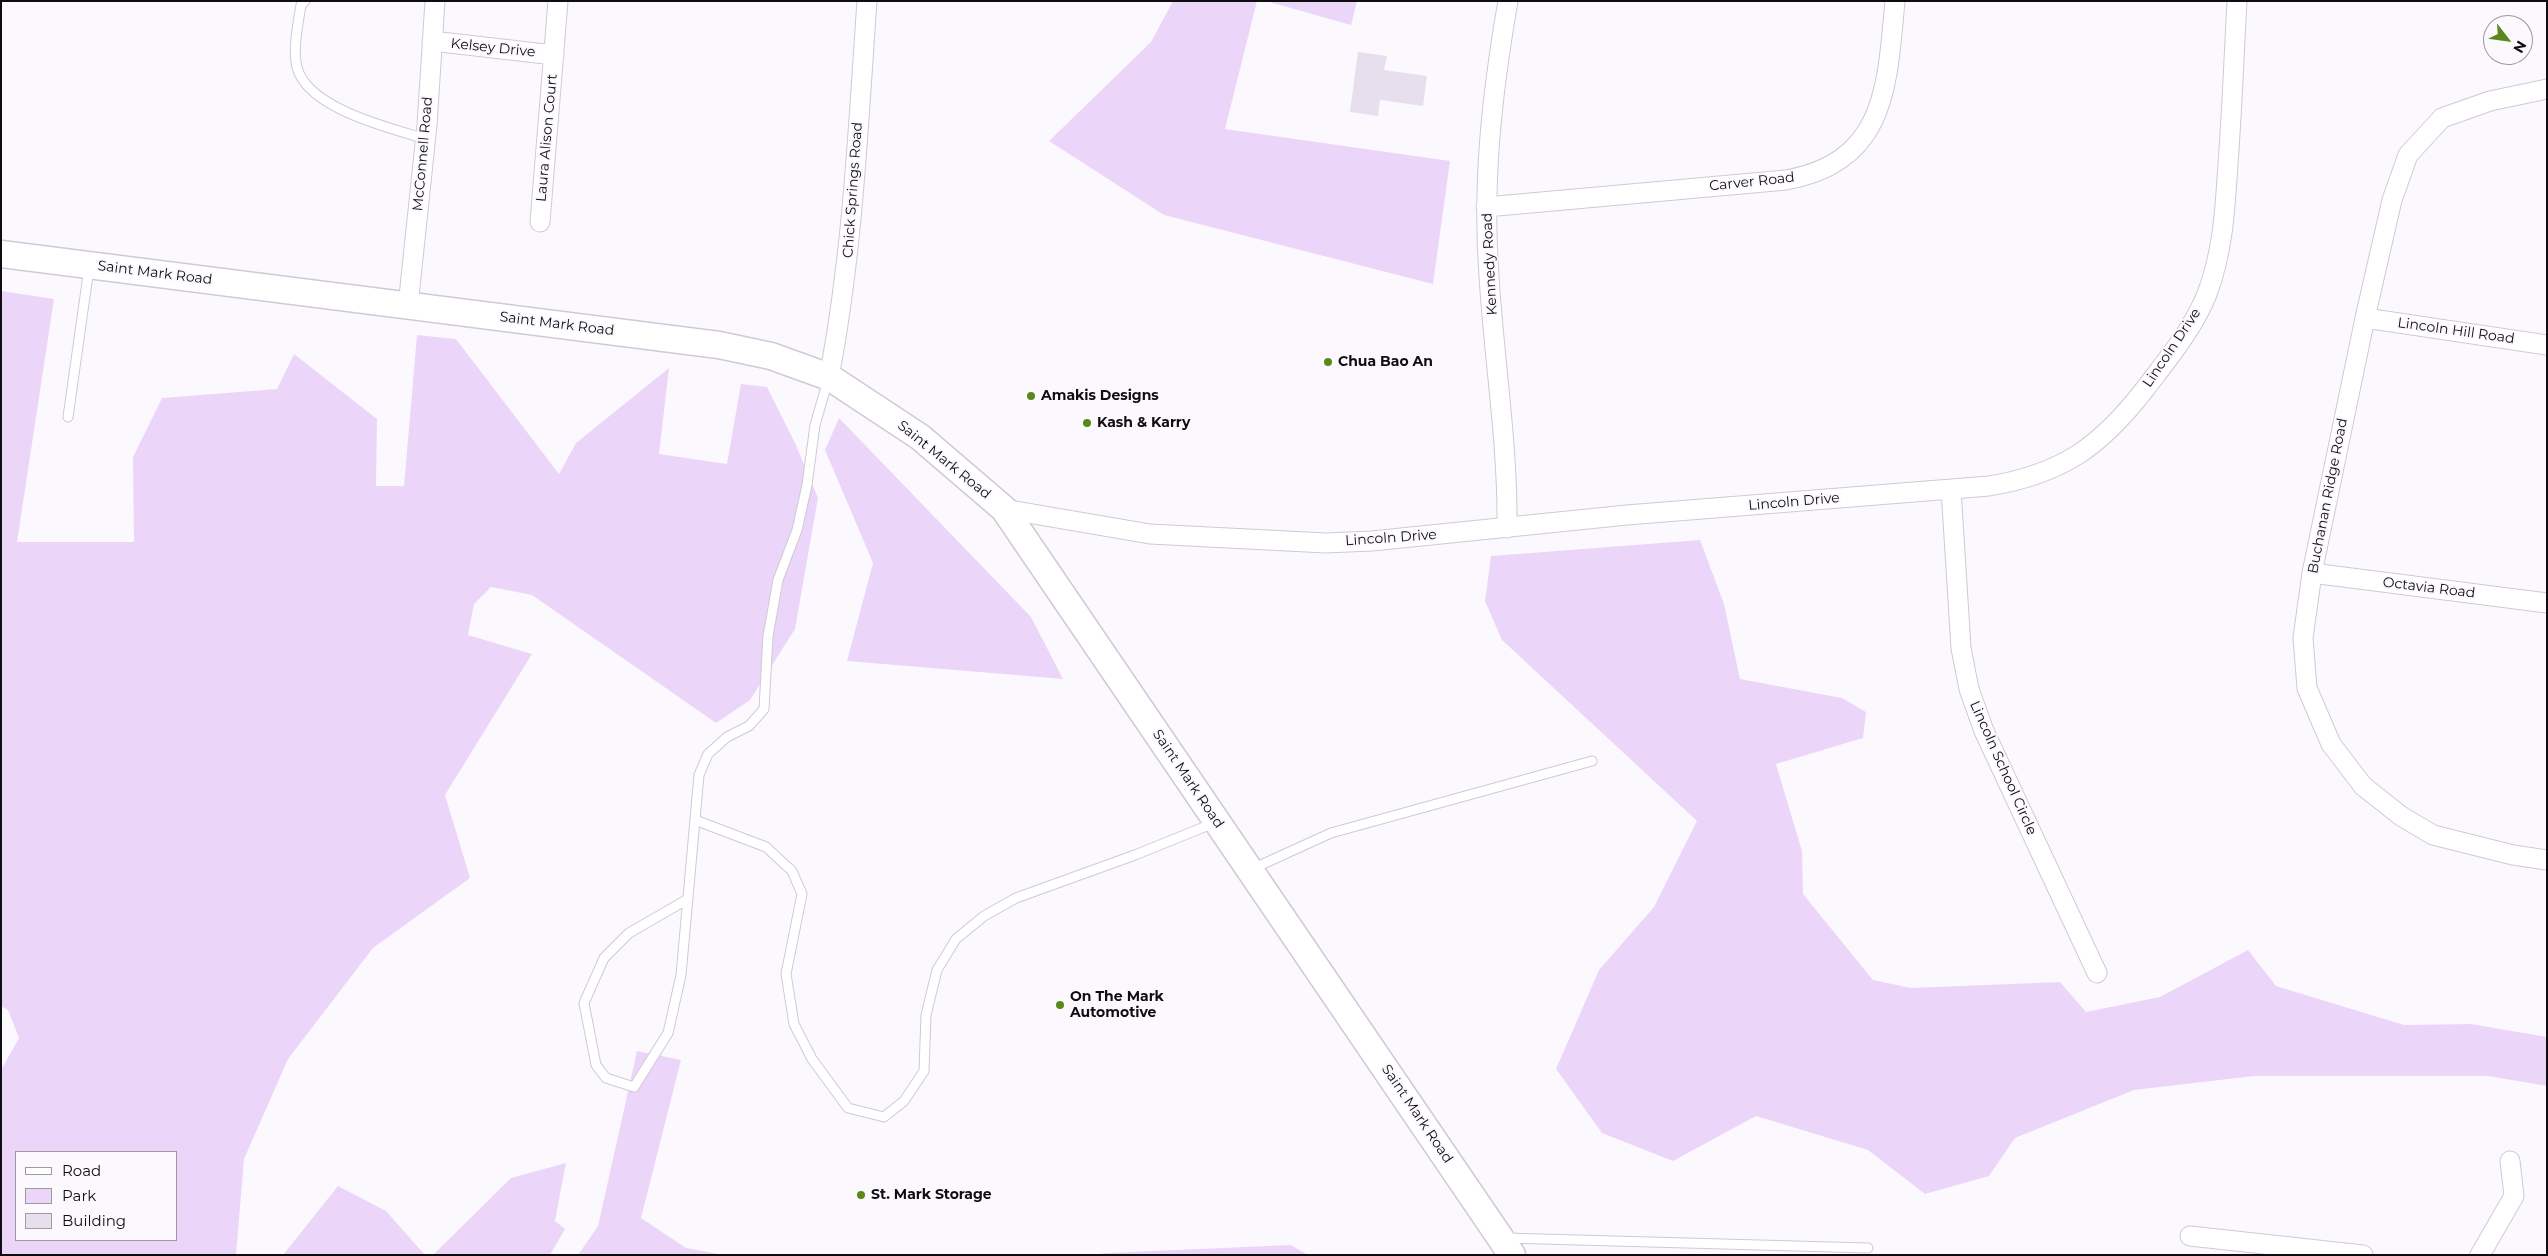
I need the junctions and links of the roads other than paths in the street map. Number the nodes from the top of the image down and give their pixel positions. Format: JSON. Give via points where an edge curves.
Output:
{"nodes":[{"id":1,"x":305,"y":1,"type":"edge"},
{"id":2,"x":435,"y":1,"type":"edge"},
{"id":3,"x":558,"y":1,"type":"edge"},
{"id":4,"x":867,"y":1,"type":"edge"},
{"id":5,"x":1508,"y":1,"type":"edge"},
{"id":6,"x":1895,"y":1,"type":"edge"},
{"id":7,"x":2236,"y":1,"type":"edge"},
{"id":8,"x":432,"y":41,"type":"junction"},
{"id":9,"x":554,"y":55,"type":"junction"},
{"id":10,"x":2547,"y":89,"type":"edge"},
{"id":11,"x":426,"y":139,"type":"junction"},
{"id":12,"x":1486,"y":207,"type":"junction"},
{"id":13,"x":540,"y":222,"type":"dead end"},
{"id":14,"x":1,"y":254,"type":"edge"},
{"id":15,"x":90,"y":265,"type":"junction"},
{"id":16,"x":408,"y":306,"type":"junction"},
{"id":17,"x":2364,"y":318,"type":"junction"},
{"id":18,"x":2547,"y":345,"type":"edge"},
{"id":19,"x":829,"y":378,"type":"junction"},
{"id":20,"x":68,"y":416,"type":"dead end"},
{"id":21,"x":1951,"y":489,"type":"junction"},
{"id":22,"x":1004,"y":509,"type":"junction"},
{"id":23,"x":1507,"y":528,"type":"junction"},
{"id":24,"x":2312,"y":573,"type":"junction"},
{"id":25,"x":2547,"y":603,"type":"edge"},
{"id":26,"x":1592,"y":761,"type":"dead end"},
{"id":27,"x":695,"y":820,"type":"junction"},
{"id":28,"x":1217,"y":822,"type":"junction"},
{"id":29,"x":2547,"y":860,"type":"edge"},
{"id":30,"x":1251,"y":869,"type":"junction"},
{"id":31,"x":688,"y":899,"type":"junction"},
{"id":32,"x":2097,"y":973,"type":"dead end"},
{"id":33,"x":2510,"y":1161,"type":"dead end"},
{"id":34,"x":2190,"y":1236,"type":"dead end"},
{"id":35,"x":1506,"y":1246,"type":"edge"},
{"id":36,"x":1868,"y":1248,"type":"dead end"},
{"id":37,"x":2363,"y":1255,"type":"edge"},
{"id":38,"x":2480,"y":1255,"type":"edge"}],
"edges":[{"from":1,"to":11,"type":"lane","via":[[301,5],[296,42],[299,73],[319,98],[356,116]]},
{"from":2,"to":8,"type":"street","name":"McConnell Road"},
{"from":3,"to":9,"type":"street","name":"Laura Alison Court"},
{"from":4,"to":19,"type":"street","name":"Chick Springs Road","via":[[850,248]]},
{"from":5,"to":12,"type":"street","name":"Kennedy Road","via":[[1495,80]]},
{"from":6,"to":12,"type":"street","name":"Carver Road","via":[[1885,90],[1876,116],[1851,151],[1823,170],[1786,180]]},
{"from":7,"to":21,"type":"street","name":"Lincoln Drive","via":[[2221,246],[2206,296],[2194,319],[2128,410],[2096,442],[2063,465],[2044,473],[2015,482]]},
{"from":8,"to":9,"type":"street","name":"Kelsey Drive"},
{"from":8,"to":11,"type":"street","name":"McConnell Road"},
{"from":9,"to":13,"type":"street","name":"Laura Alison Court"},
{"from":10,"to":17,"type":"street","name":"Buchanan Ridge Road","via":[[2490,101],[2442,118],[2408,155],[2392,200]]},
{"from":11,"to":16,"type":"street","name":"McConnell Road"},
{"from":12,"to":23,"type":"street","name":"Kennedy Road","via":[[1488,275],[1508,491]]},
{"from":14,"to":15,"type":"street","name":"Saint Mark Road"},
{"from":15,"to":16,"type":"street","name":"Saint Mark Road"},
{"from":15,"to":20,"type":"lane"},
{"from":16,"to":19,"type":"street","name":"Saint Mark Road","via":[[719,345],[771,356]]},
{"from":17,"to":18,"type":"street","name":"Lincoln Hill Road"},
{"from":17,"to":24,"type":"street","name":"Buchanan Ridge Road"},
{"from":19,"to":22,"type":"street","name":"Saint Mark Road","via":[[920,437]]},
{"from":19,"to":27,"type":"lane","via":[[815,425],[797,530],[778,580],[768,636],[764,709],[749,726],[727,736],[708,754],[699,775]]},
{"from":21,"to":23,"type":"street","name":"Lincoln Drive"},
{"from":21,"to":32,"type":"street","name":"Lincoln School Circle","via":[[1961,648],[1973,702]]},
{"from":22,"to":23,"type":"street","name":"Lincoln Drive","via":[[1150,534],[1288,542],[1372,541]]},
{"from":22,"to":28,"type":"street","name":"Saint Mark Road"},
{"from":24,"to":25,"type":"street","name":"Octavia Road"},
{"from":24,"to":29,"type":"street","name":"Buchanan Ridge Road","via":[[2303,638],[2308,688],[2331,744],[2363,786],[2401,816],[2433,835]]},
{"from":26,"to":30,"type":"lane","via":[[1331,834]]},
{"from":27,"to":28,"type":"lane","via":[[766,847],[792,871],[802,894],[786,974],[794,1024],[812,1059],[848,1108],[884,1117],[904,1101],[924,1071],[926,1015],[937,970],[956,939],[984,916],[1016,898]]},
{"from":27,"to":31,"type":"lane"},
{"from":28,"to":30,"type":"street","name":"Saint Mark Road"},
{"from":30,"to":35,"type":"street","name":"Saint Mark Road"},
{"from":31,"to":31,"type":"lane","via":[[680,975],[668,1033],[634,1087],[606,1078],[596,1065],[584,1003],[604,958],[629,933]]},
{"from":33,"to":38,"type":"street","via":[[2514,1196]]},
{"from":34,"to":37,"type":"street"},
{"from":35,"to":36,"type":"lane"}]}
